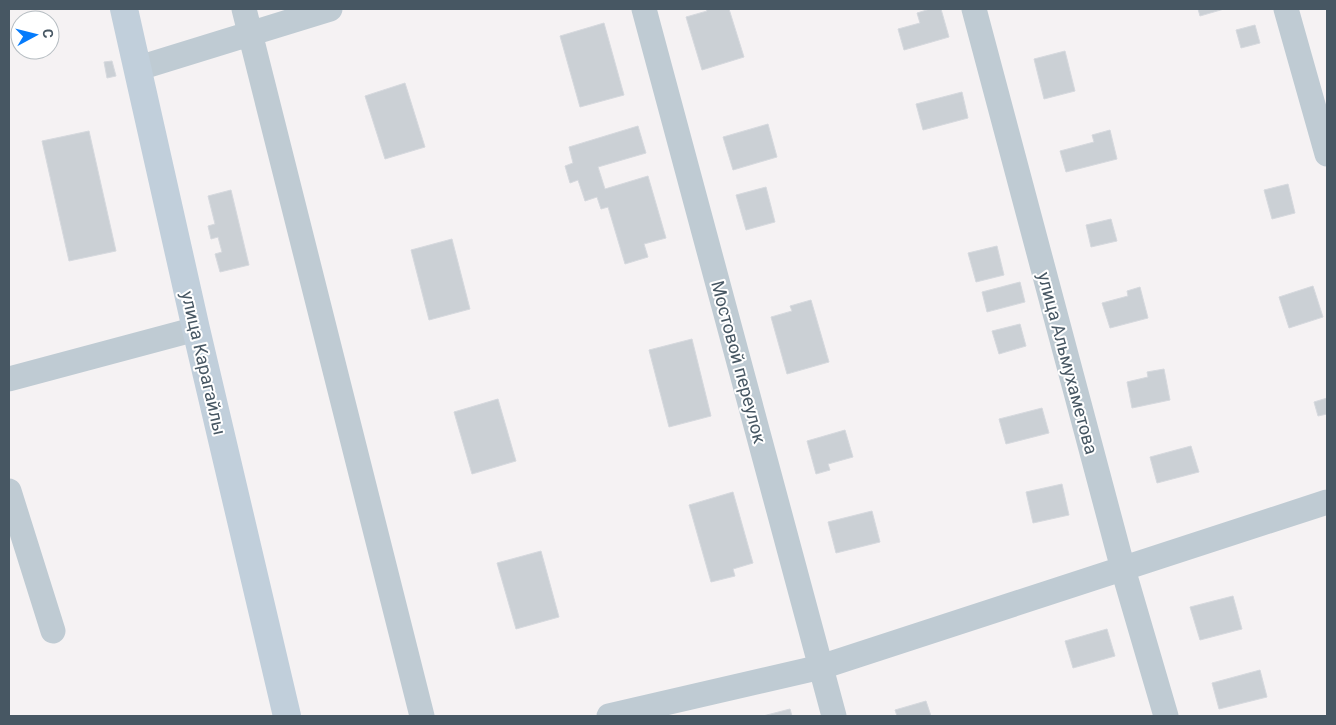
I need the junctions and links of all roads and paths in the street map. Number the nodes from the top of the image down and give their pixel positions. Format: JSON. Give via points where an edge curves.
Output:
{"nodes":[{"id":1,"x":124,"y":9,"type":"edge"},
{"id":2,"x":244,"y":9,"type":"edge"},
{"id":3,"x":330,"y":9,"type":"edge"},
{"id":4,"x":644,"y":9,"type":"edge"},
{"id":5,"x":974,"y":9,"type":"edge"},
{"id":6,"x":1286,"y":9,"type":"edge"},
{"id":7,"x":250,"y":34,"type":"junction"},
{"id":8,"x":139,"y":68,"type":"junction"},
{"id":9,"x":1327,"y":154,"type":"edge"},
{"id":10,"x":196,"y":328,"type":"junction"},
{"id":11,"x":9,"y":379,"type":"edge"},
{"id":12,"x":9,"y":491,"type":"edge"},
{"id":13,"x":1327,"y":502,"type":"edge"},
{"id":14,"x":1123,"y":568,"type":"junction"},
{"id":15,"x":54,"y":631,"type":"dead end"},
{"id":16,"x":821,"y":667,"type":"junction"},
{"id":17,"x":288,"y":716,"type":"edge"},
{"id":18,"x":422,"y":716,"type":"edge"},
{"id":19,"x":609,"y":716,"type":"edge"},
{"id":20,"x":834,"y":716,"type":"edge"},
{"id":21,"x":1166,"y":716,"type":"edge"}],
"edges":[{"from":1,"to":8,"type":"street","name":"улица Карагайлы"},
{"from":2,"to":7,"type":"street"},
{"from":3,"to":7,"type":"street"},
{"from":4,"to":16,"type":"street","name":"Мостовой переулок"},
{"from":5,"to":14,"type":"street","name":"улица Альмухаметова"},
{"from":6,"to":9,"type":"street"},
{"from":7,"to":8,"type":"street"},
{"from":7,"to":18,"type":"street"},
{"from":8,"to":10,"type":"street","name":"улица Карагайлы"},
{"from":10,"to":11,"type":"street"},
{"from":10,"to":17,"type":"street","name":"улица Карагайлы"},
{"from":12,"to":15,"type":"street"},
{"from":13,"to":14,"type":"street"},
{"from":14,"to":16,"type":"street"},
{"from":14,"to":21,"type":"street","name":"улица Альмухаметова"},
{"from":16,"to":19,"type":"street"},
{"from":16,"to":20,"type":"street","name":"Мостовой переулок"}]}
